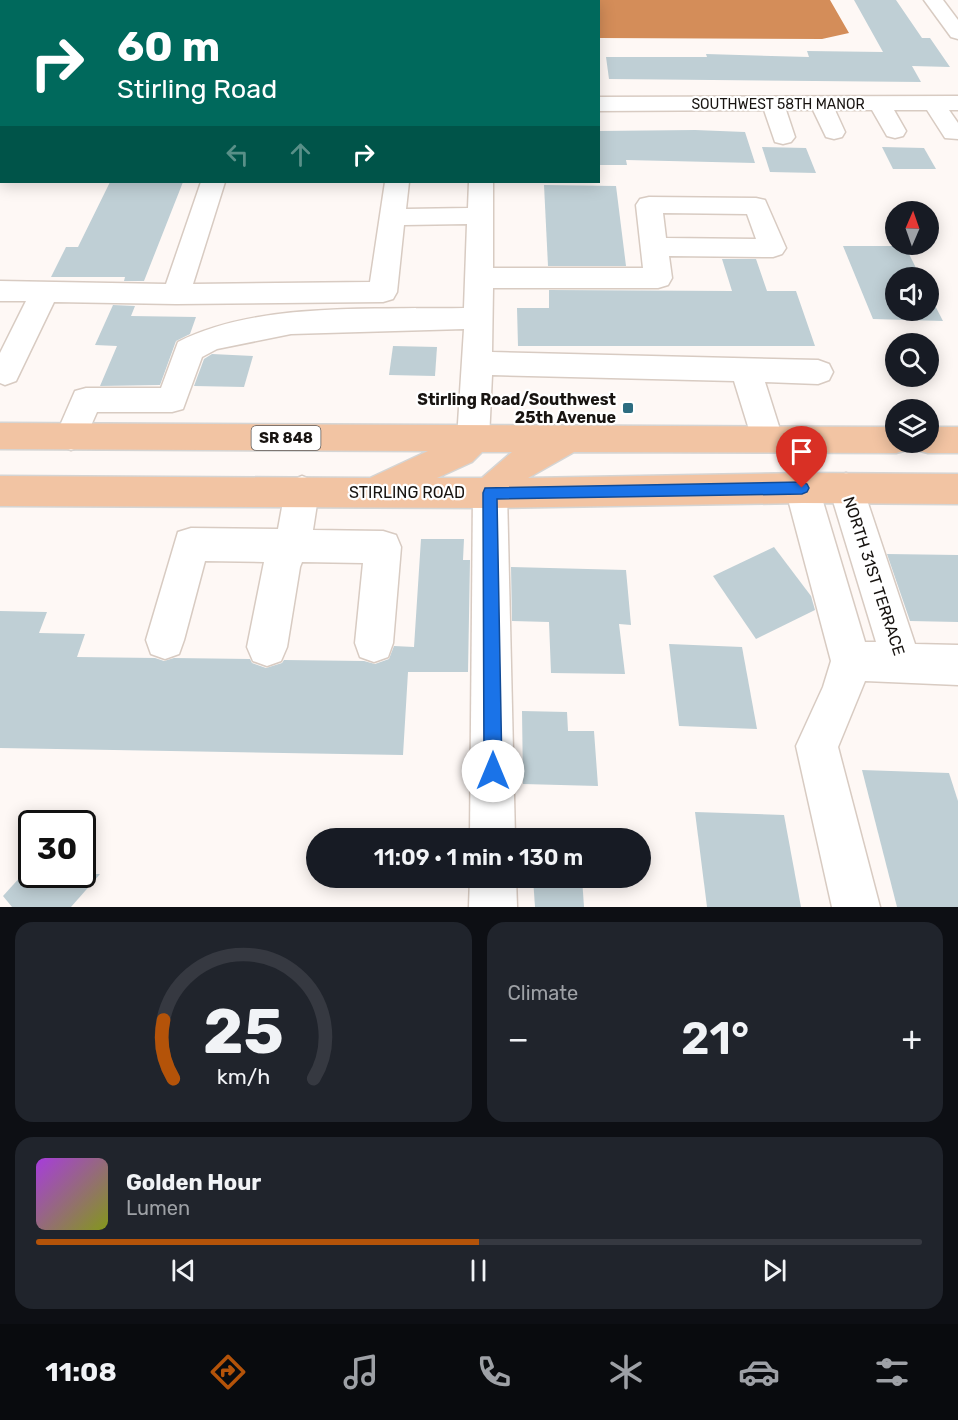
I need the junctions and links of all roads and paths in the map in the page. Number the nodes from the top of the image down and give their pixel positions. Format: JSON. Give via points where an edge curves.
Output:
{"nodes":[{"id":1,"x":933,"y":0,"type":"edge"},
{"id":2,"x":958,"y":33,"type":"edge"},
{"id":3,"x":958,"y":103,"type":"edge"},
{"id":4,"x":600,"y":104,"type":"edge"},
{"id":5,"x":773,"y":104,"type":"junction"},
{"id":6,"x":821,"y":104,"type":"junction"},
{"id":7,"x":880,"y":104,"type":"junction"},
{"id":8,"x":934,"y":104,"type":"junction"},
{"id":9,"x":895,"y":131,"type":"dead end"},
{"id":10,"x":834,"y":132,"type":"dead end"},
{"id":11,"x":953,"y":133,"type":"dead end"},
{"id":12,"x":783,"y":137,"type":"dead end"},
{"id":13,"x":213,"y":183,"type":"edge"},
{"id":14,"x":397,"y":183,"type":"edge"},
{"id":15,"x":481,"y":183,"type":"edge"},
{"id":16,"x":480,"y":216,"type":"junction"},
{"id":17,"x":392,"y":217,"type":"junction"},
{"id":18,"x":654,"y":247,"type":"dead end"},
{"id":19,"x":478,"y":279,"type":"junction"},
{"id":20,"x":0,"y":291,"type":"edge"},
{"id":21,"x":45,"y":292,"type":"junction"},
{"id":22,"x":176,"y":294,"type":"junction"},
{"id":23,"x":480,"y":318,"type":"junction"},
{"id":24,"x":479,"y":363,"type":"junction"},
{"id":25,"x":746,"y":370,"type":"junction"},
{"id":26,"x":818,"y":372,"type":"dead end"},
{"id":27,"x":5,"y":374,"type":"dead end"},
{"id":28,"x":0,"y":436,"type":"edge"},
{"id":29,"x":71,"y":437,"type":"junction"},
{"id":30,"x":473,"y":439,"type":"junction"},
{"id":31,"x":572,"y":439,"type":"junction"},
{"id":32,"x":767,"y":440,"type":"junction"},
{"id":33,"x":885,"y":440,"type":"edge"},
{"id":34,"x":939,"y":440,"type":"edge"},
{"id":35,"x":958,"y":440,"type":"edge"},
{"id":36,"x":802,"y":488,"type":"junction"},
{"id":37,"x":846,"y":488,"type":"junction"},
{"id":38,"x":958,"y":489,"type":"edge"},
{"id":39,"x":0,"y":491,"type":"edge"},
{"id":40,"x":302,"y":491,"type":"junction"},
{"id":41,"x":373,"y":492,"type":"junction"},
{"id":42,"x":490,"y":493,"type":"junction"},
{"id":43,"x":293,"y":545,"type":"junction"},
{"id":44,"x":165,"y":640,"type":"dead end"},
{"id":45,"x":375,"y":643,"type":"dead end"},
{"id":46,"x":267,"y":647,"type":"dead end"},
{"id":47,"x":851,"y":661,"type":"junction"},
{"id":48,"x":902,"y":663,"type":"junction"},
{"id":49,"x":958,"y":665,"type":"edge"},
{"id":50,"x":493,"y":828,"type":"edge"},
{"id":51,"x":493,"y":888,"type":"edge"},
{"id":52,"x":493,"y":907,"type":"edge"},
{"id":53,"x":856,"y":907,"type":"edge"}],
"edges":[{"from":1,"to":2,"type":"street"},
{"from":3,"to":8,"type":"street","name":"SOUTHWEST 58TH MANOR"},
{"from":4,"to":5,"type":"street","name":"SOUTHWEST 58TH MANOR"},
{"from":5,"to":6,"type":"street","name":"SOUTHWEST 58TH MANOR"},
{"from":5,"to":12,"type":"street"},
{"from":6,"to":7,"type":"street","name":"SOUTHWEST 58TH MANOR"},
{"from":6,"to":10,"type":"street"},
{"from":7,"to":8,"type":"street","name":"SOUTHWEST 58TH MANOR"},
{"from":7,"to":9,"type":"street"},
{"from":8,"to":11,"type":"street"},
{"from":13,"to":22,"type":"street"},
{"from":14,"to":17,"type":"street"},
{"from":15,"to":16,"type":"street"},
{"from":16,"to":17,"type":"street"},
{"from":16,"to":19,"type":"street"},
{"from":17,"to":22,"type":"street","via":[[383,292]]},
{"from":18,"to":19,"type":"street","via":[[658,278]]},
{"from":19,"to":23,"type":"street"},
{"from":20,"to":21,"type":"street"},
{"from":21,"to":22,"type":"street"},
{"from":21,"to":27,"type":"street"},
{"from":23,"to":24,"type":"street"},
{"from":23,"to":29,"type":"street","via":[[291,323],[210,339],[189,350],[172,400],[86,400]]},
{"from":24,"to":25,"type":"street"},
{"from":24,"to":30,"type":"street"},
{"from":25,"to":26,"type":"street"},
{"from":25,"to":32,"type":"street"},
{"from":28,"to":29,"type":"main road","number":"SR 848"},
{"from":29,"to":30,"type":"main road","number":"SR 848"},
{"from":30,"to":31,"type":"main road","number":"SR 848"},
{"from":30,"to":41,"type":"main road","via":[[460,452]]},
{"from":31,"to":32,"type":"main road","number":"SR 848"},
{"from":31,"to":42,"type":"main road","via":[[528,457]]},
{"from":32,"to":33,"type":"main road","number":"SR 848"},
{"from":34,"to":35,"type":"main road"},
{"from":36,"to":37,"type":"main road","name":"STIRLING ROAD"},
{"from":36,"to":42,"type":"main road","name":"STIRLING ROAD"},
{"from":36,"to":47,"type":"street"},
{"from":37,"to":38,"type":"main road","name":"STIRLING ROAD"},
{"from":37,"to":48,"type":"street","name":"NORTH 31ST TERRACE"},
{"from":39,"to":40,"type":"main road","name":"STIRLING ROAD"},
{"from":40,"to":41,"type":"main road","name":"STIRLING ROAD"},
{"from":40,"to":43,"type":"street"},
{"from":41,"to":42,"type":"main road","name":"STIRLING ROAD"},
{"from":42,"to":50,"type":"street"},
{"from":43,"to":44,"type":"street","via":[[191,544]]},
{"from":43,"to":45,"type":"street","via":[[383,547]]},
{"from":43,"to":46,"type":"street","via":[[282,563]]},
{"from":47,"to":48,"type":"street","name":"NORTH 31ST TERRACE"},
{"from":47,"to":53,"type":"street","via":[[842,692],[817,746]]},
{"from":48,"to":49,"type":"street","name":"NORTH 31ST TERRACE"},
{"from":51,"to":52,"type":"street"}]}
